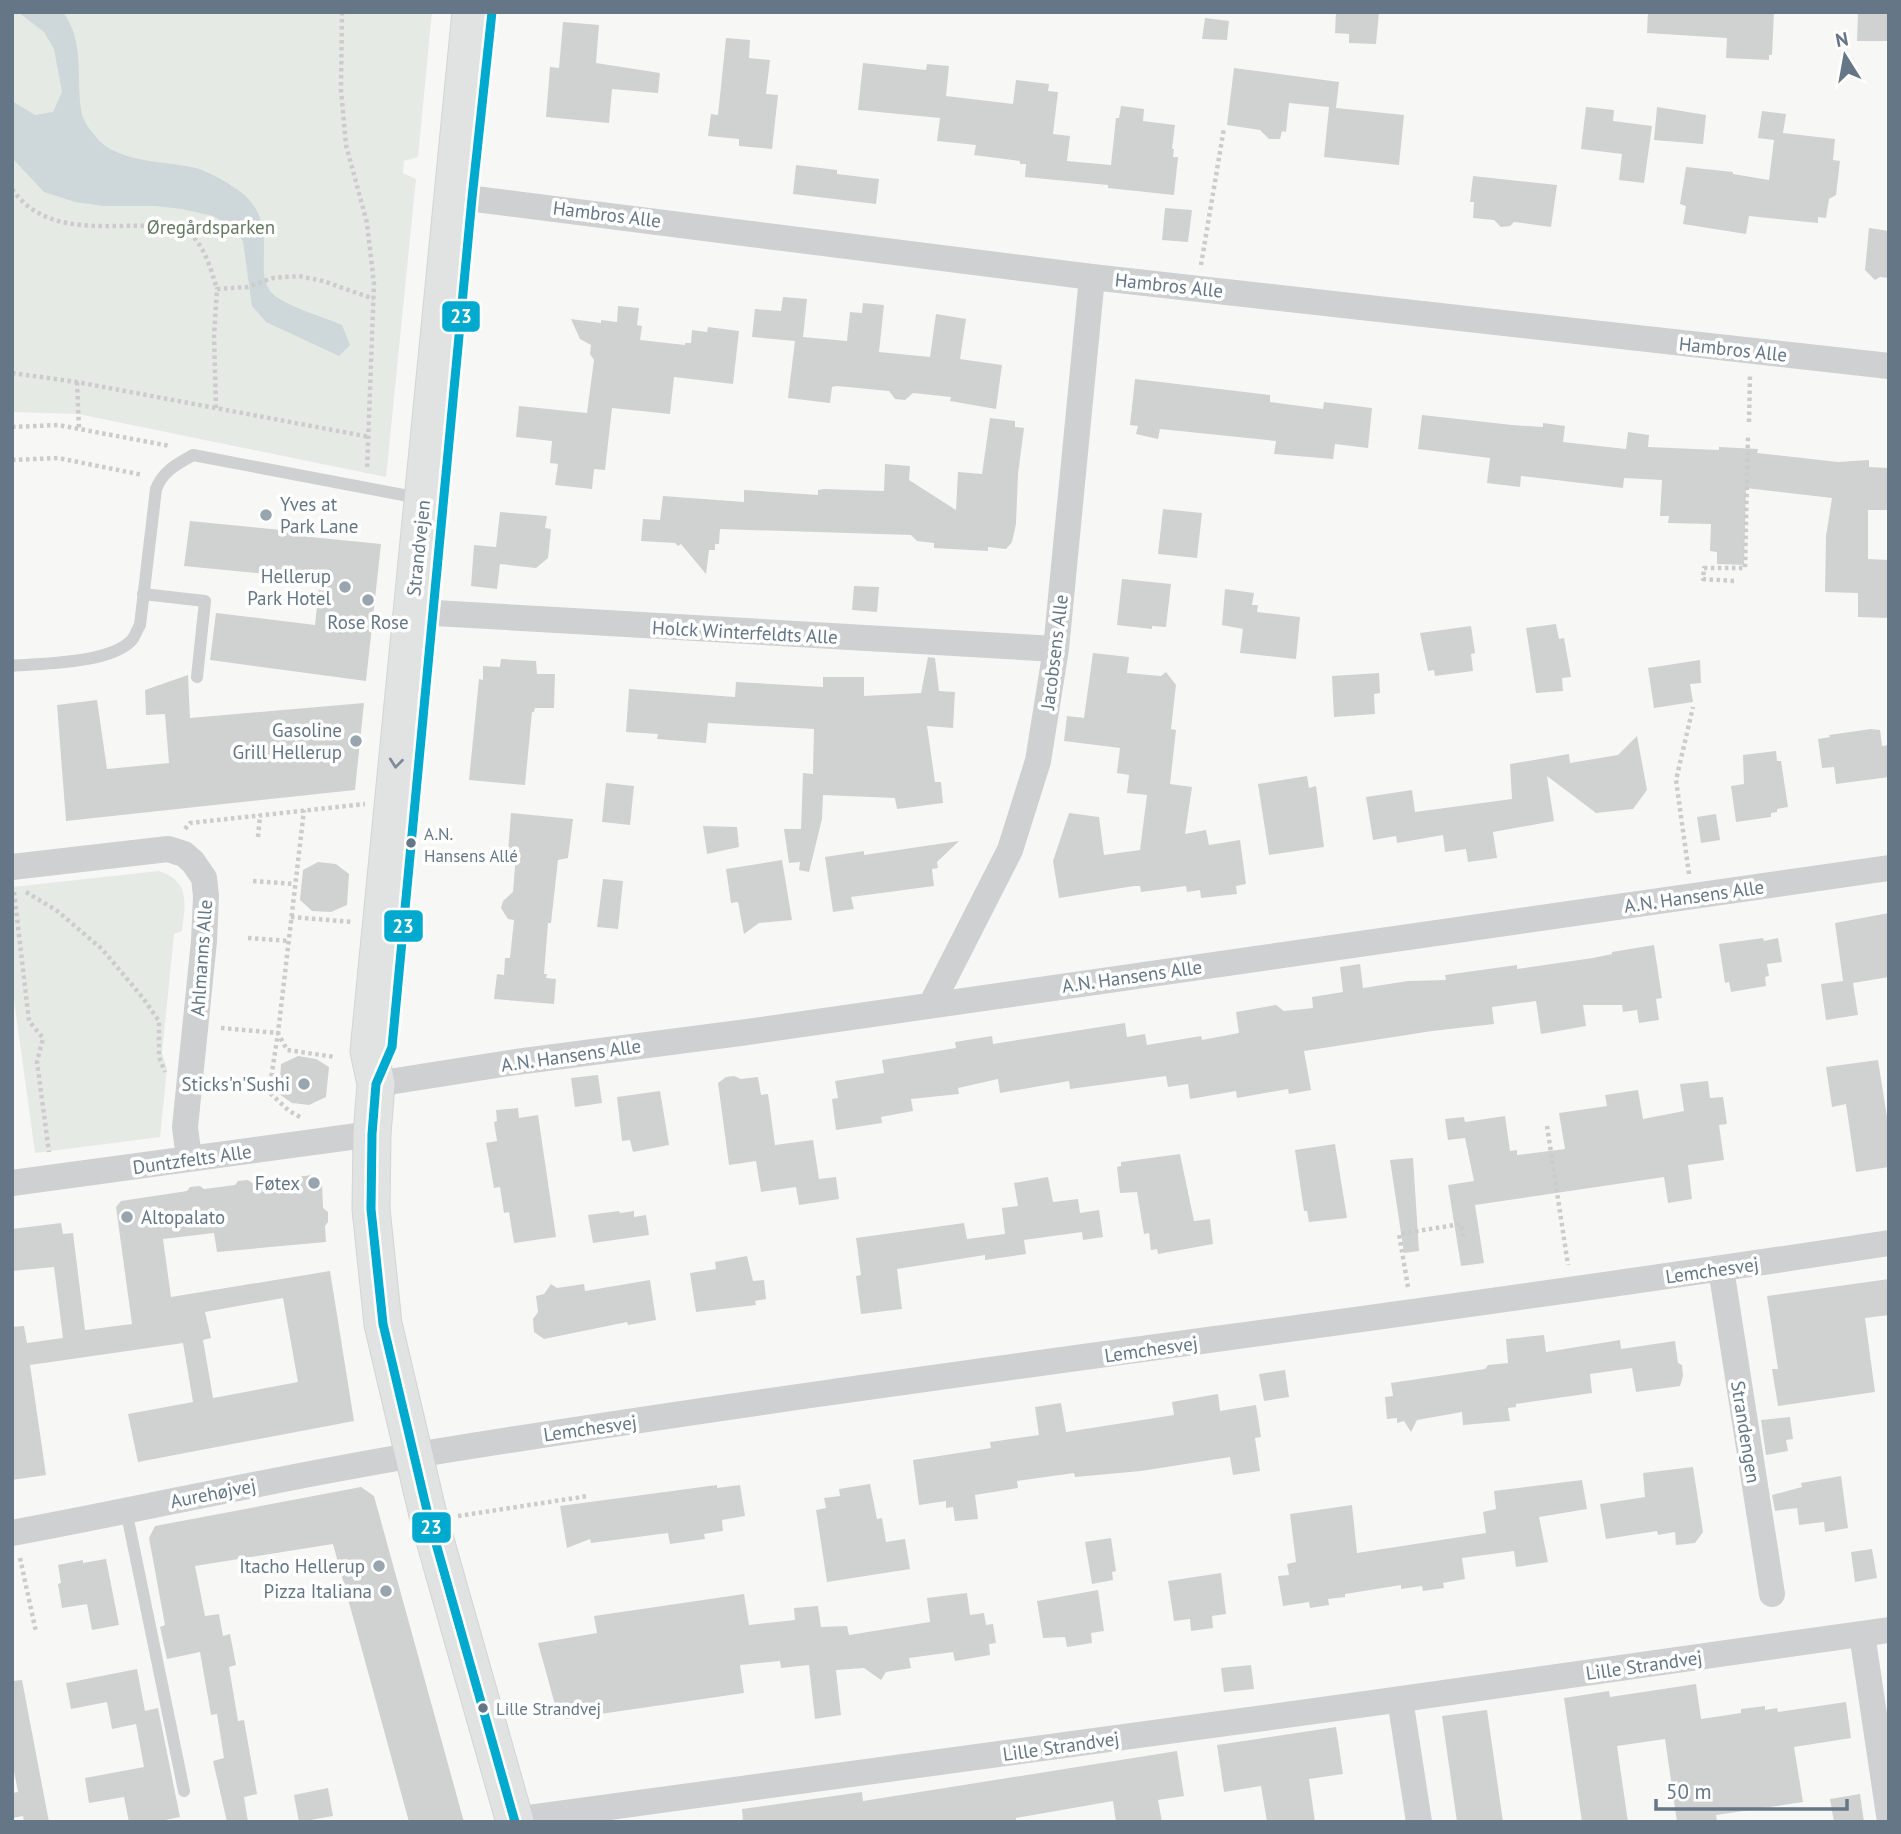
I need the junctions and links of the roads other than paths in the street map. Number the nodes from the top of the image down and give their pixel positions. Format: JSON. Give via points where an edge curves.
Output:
{"nodes":[{"id":1,"x":471,"y":12,"type":"edge"},
{"id":2,"x":492,"y":12,"type":"edge"},
{"id":3,"x":462,"y":197,"type":"junction"},
{"id":4,"x":1092,"y":276,"type":"junction"},
{"id":5,"x":1889,"y":366,"type":"edge"},
{"id":6,"x":423,"y":499,"type":"junction"},
{"id":7,"x":143,"y":594,"type":"junction"},
{"id":8,"x":435,"y":613,"type":"junction"},
{"id":9,"x":1056,"y":649,"type":"junction"},
{"id":10,"x":12,"y":666,"type":"edge"},
{"id":11,"x":197,"y":677,"type":"dead end"},
{"id":12,"x":1889,"y":868,"type":"edge"},
{"id":13,"x":17,"y":878,"type":"edge"},
{"id":14,"x":931,"y":1004,"type":"junction"},
{"id":15,"x":376,"y":1084,"type":"junction"},
{"id":16,"x":372,"y":1134,"type":"junction"},
{"id":17,"x":189,"y":1159,"type":"junction"},
{"id":18,"x":12,"y":1183,"type":"edge"},
{"id":19,"x":1889,"y":1243,"type":"edge"},
{"id":20,"x":1721,"y":1269,"type":"junction"},
{"id":21,"x":413,"y":1455,"type":"junction"},
{"id":22,"x":125,"y":1510,"type":"junction"},
{"id":23,"x":14,"y":1533,"type":"edge"},
{"id":24,"x":1772,"y":1594,"type":"dead end"},
{"id":25,"x":1889,"y":1630,"type":"edge"},
{"id":26,"x":1861,"y":1634,"type":"junction"},
{"id":27,"x":1400,"y":1699,"type":"junction"},
{"id":28,"x":184,"y":1791,"type":"dead end"},
{"id":29,"x":1889,"y":1815,"type":"edge"},
{"id":30,"x":514,"y":1821,"type":"edge"},
{"id":31,"x":1419,"y":1822,"type":"edge"}],
"edges":[{"from":1,"to":3,"type":"main road","name":"Strandvejen"},
{"from":2,"to":3,"type":"main road","name":"Strandvejen"},
{"from":3,"to":4,"type":"street","name":"Hambros Alle"},
{"from":3,"to":6,"type":"main road","name":"Strandvejen"},
{"from":3,"to":8,"type":"main road","name":"Strandvejen"},
{"from":4,"to":5,"type":"street","name":"Hambros Alle"},
{"from":4,"to":9,"type":"street","name":"Jacobsens Alle"},
{"from":6,"to":7,"type":"lane","via":[[193,455],[170,468],[160,480]]},
{"from":6,"to":15,"type":"main road","name":"Strandvejen","one_way":true,"via":[[369,1051]]},
{"from":7,"to":10,"type":"lane","via":[[133,639],[119,649],[102,656]]},
{"from":7,"to":11,"type":"lane","via":[[205,601]]},
{"from":8,"to":9,"type":"street","name":"Holck Winterfeldts Alle"},
{"from":8,"to":15,"type":"main road","name":"Strandvejen","via":[[392,1047]]},
{"from":9,"to":14,"type":"street","name":"Jacobsens Alle","via":[[1038,761],[1010,850]]},
{"from":12,"to":14,"type":"street","name":"A.N. Hansens Alle"},
{"from":13,"to":17,"type":"street","name":"Ahlmanns Alle","via":[[168,849],[184,854],[204,878],[204,941],[185,1127]]},
{"from":14,"to":15,"type":"street","name":"A.N. Hansens Alle"},
{"from":15,"to":16,"type":"main road","name":"Strandvejen"},
{"from":16,"to":17,"type":"street","name":"Duntzfelts Alle"},
{"from":16,"to":21,"type":"main road","name":"Strandvejen","via":[[371,1209],[383,1324]]},
{"from":17,"to":18,"type":"street","name":"Duntzfelts Alle"},
{"from":19,"to":20,"type":"street","name":"Lemchesvej"},
{"from":20,"to":21,"type":"street","name":"Lemchesvej"},
{"from":20,"to":24,"type":"street","name":"Strandengen"},
{"from":21,"to":22,"type":"street","name":"Aurehøjvej"},
{"from":21,"to":30,"type":"main road","name":"Strandvejen"},
{"from":22,"to":23,"type":"street","name":"Aurehøjvej"},
{"from":22,"to":28,"type":"lane"},
{"from":25,"to":26,"type":"street","name":"Lille Strandvej"},
{"from":26,"to":27,"type":"street","name":"Lille Strandvej"},
{"from":26,"to":29,"type":"street"},
{"from":27,"to":30,"type":"street","name":"Lille Strandvej"},
{"from":27,"to":31,"type":"street"}]}
